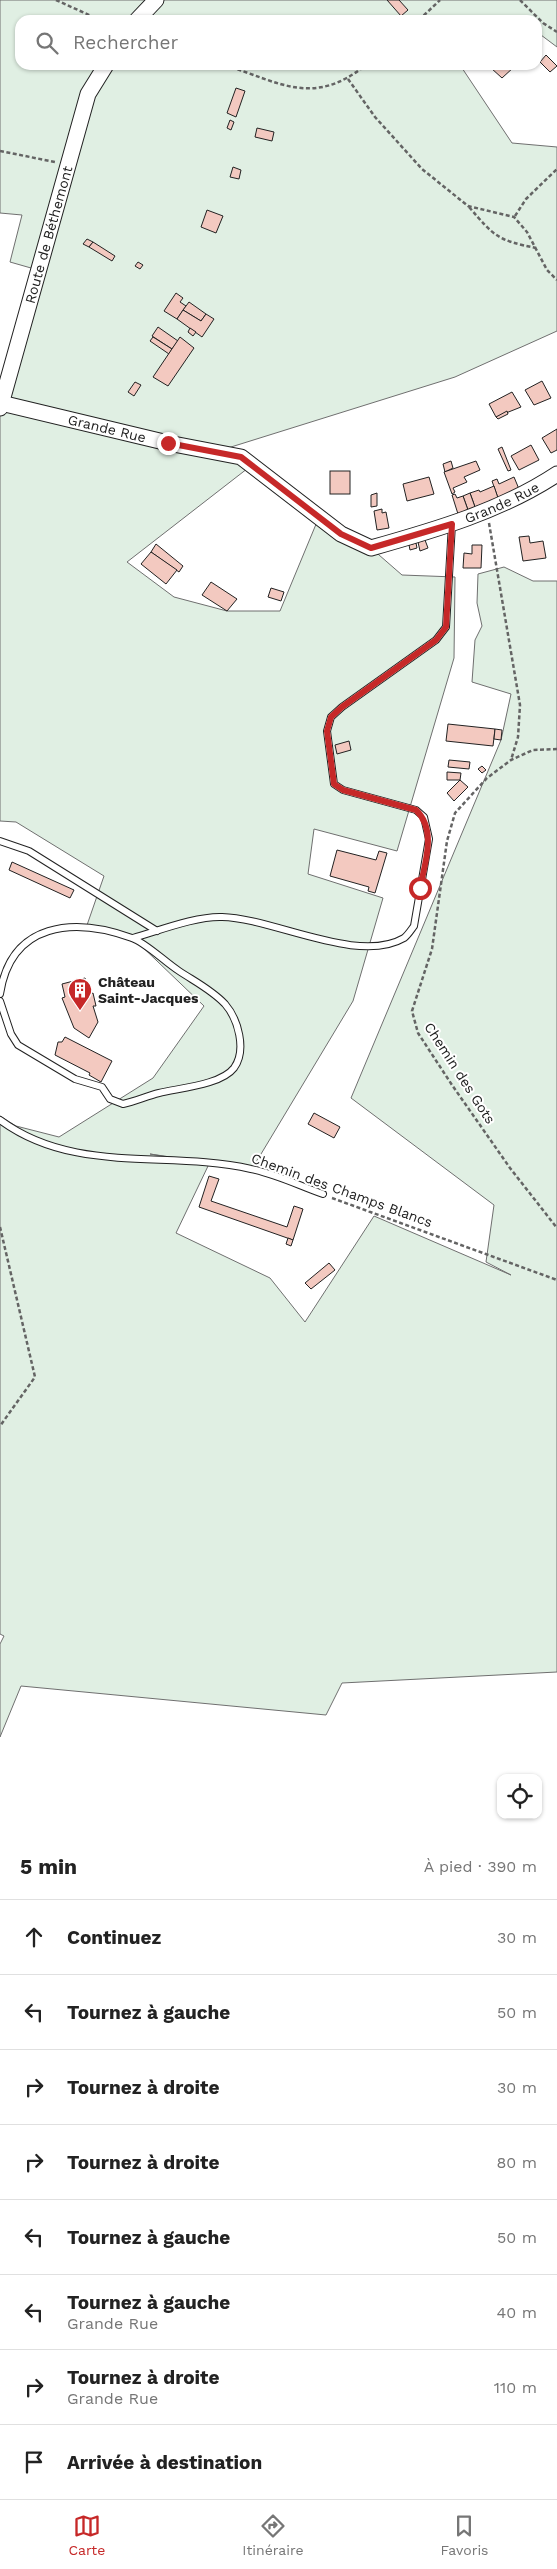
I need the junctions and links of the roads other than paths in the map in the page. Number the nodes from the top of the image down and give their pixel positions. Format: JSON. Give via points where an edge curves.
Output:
{"nodes":[{"id":1,"x":156,"y":0,"type":"edge"},
{"id":2,"x":142,"y":15,"type":"edge"},
{"id":3,"x":103,"y":70,"type":"edge"},
{"id":4,"x":1,"y":406,"type":"edge"},
{"id":5,"x":557,"y":474,"type":"edge"},
{"id":6,"x":452,"y":524,"type":"junction"},
{"id":7,"x":0,"y":842,"type":"edge"},
{"id":8,"x":157,"y":931,"type":"junction"},
{"id":9,"x":133,"y":938,"type":"junction"},
{"id":10,"x":0,"y":994,"type":"edge"},
{"id":11,"x":0,"y":1001,"type":"edge"},
{"id":12,"x":0,"y":1120,"type":"edge"},
{"id":13,"x":323,"y":1194,"type":"road end"}],
"edges":[{"from":1,"to":2,"type":"street"},
{"from":3,"to":4,"type":"street","name":"Route de Béthemont","via":[[88,94]]},
{"from":4,"to":6,"type":"street","name":"Grande Rue","via":[[241,457],[341,534],[371,548]]},
{"from":5,"to":6,"type":"street","name":"Grande Rue","via":[[536,488]]},
{"from":6,"to":8,"type":"lane","via":[[446,627],[436,640],[342,707],[331,717],[327,731],[334,784],[343,790],[416,810],[424,817],[429,839],[414,926],[405,937],[385,944],[358,945],[221,916]]},
{"from":7,"to":8,"type":"lane","via":[[29,851]]},
{"from":8,"to":9,"type":"lane"},
{"from":9,"to":10,"type":"lane","via":[[78,926],[42,932],[23,943],[12,956],[3,976]]},
{"from":9,"to":11,"type":"lane","via":[[225,1004],[237,1025],[241,1047],[234,1068],[220,1077],[123,1104],[110,1099],[102,1087],[75,1079],[18,1045]]},
{"from":12,"to":13,"type":"lane","name":"Chemin des Champs Blancs","via":[[16,1131],[59,1148],[108,1158],[252,1169]]}]}
